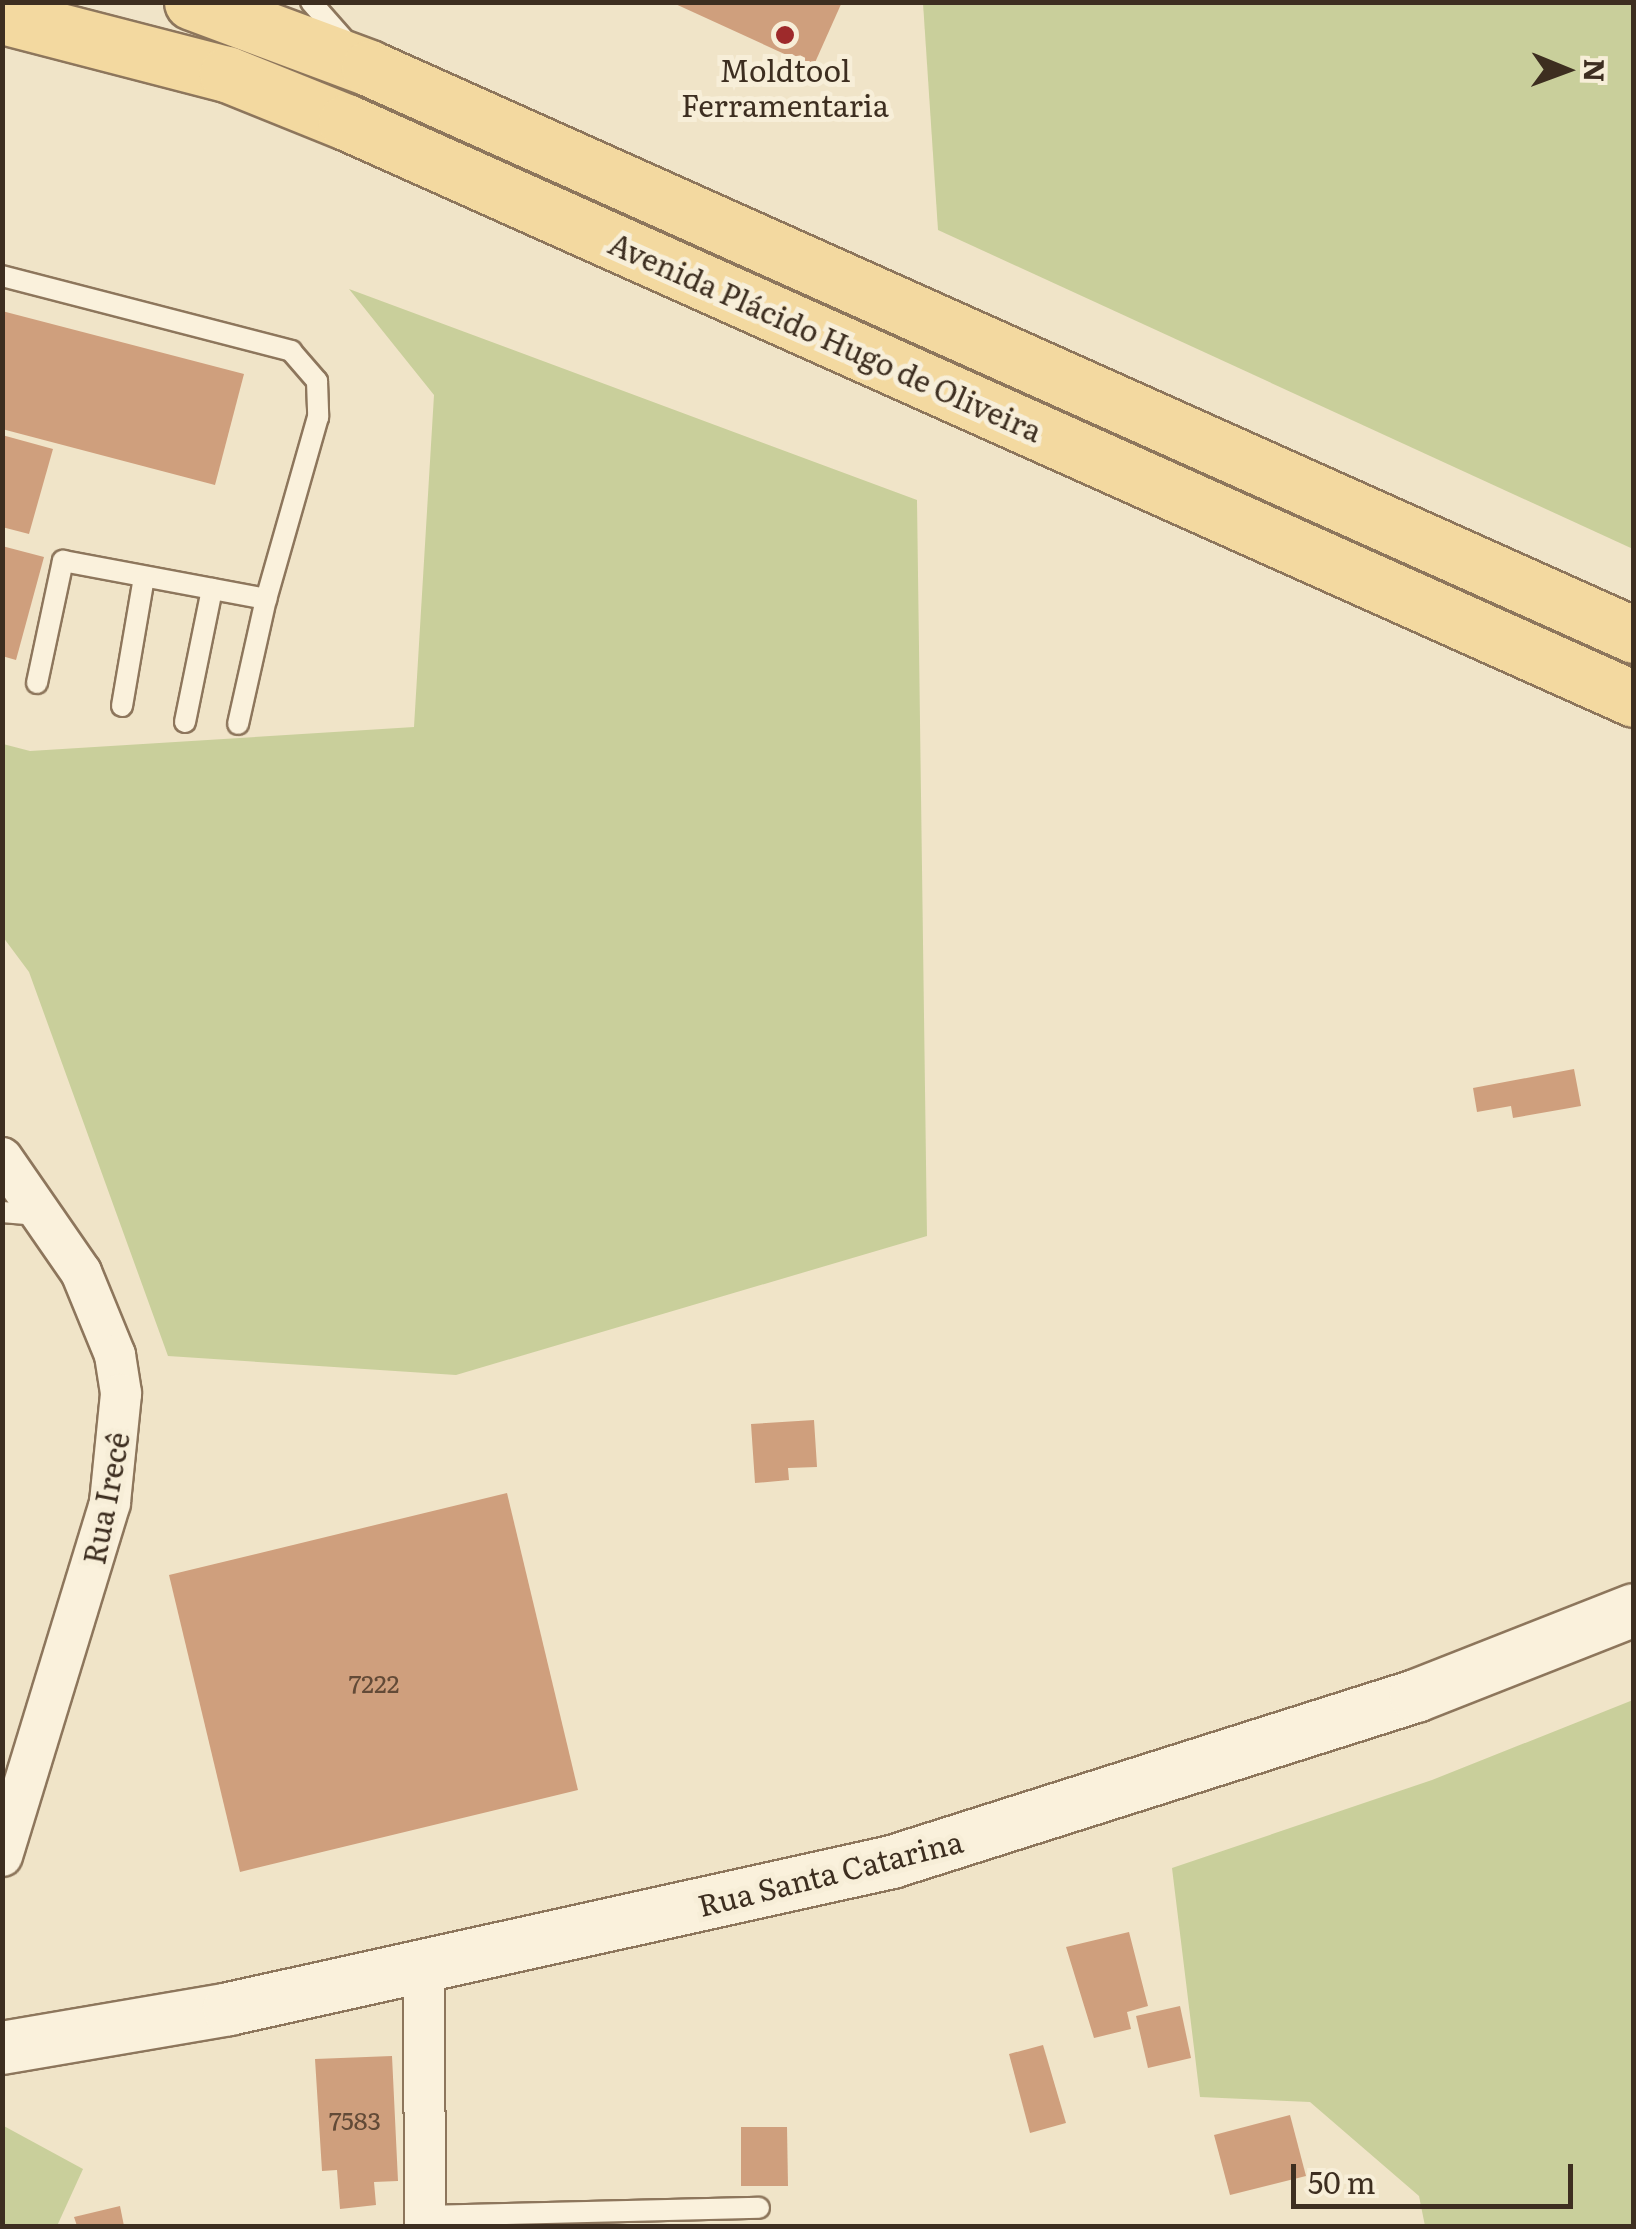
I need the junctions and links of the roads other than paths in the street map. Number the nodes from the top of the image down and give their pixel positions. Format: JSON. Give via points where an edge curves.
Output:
{"nodes":[{"id":1,"x":192,"y":2,"type":"edge"},
{"id":2,"x":311,"y":2,"type":"edge"},
{"id":3,"x":2,"y":16,"type":"edge"},
{"id":4,"x":370,"y":68,"type":"junction"},
{"id":5,"x":2,"y":276,"type":"edge"},
{"id":6,"x":144,"y":577,"type":"junction"},
{"id":7,"x":212,"y":589,"type":"junction"},
{"id":8,"x":266,"y":599,"type":"junction"},
{"id":9,"x":1634,"y":635,"type":"edge"},
{"id":10,"x":37,"y":683,"type":"dead end"},
{"id":11,"x":1634,"y":700,"type":"edge"},
{"id":12,"x":122,"y":706,"type":"dead end"},
{"id":13,"x":186,"y":722,"type":"dead end"},
{"id":14,"x":238,"y":724,"type":"dead end"},
{"id":15,"x":2,"y":1158,"type":"edge"},
{"id":16,"x":20,"y":1214,"type":"edge"},
{"id":17,"x":1634,"y":1610,"type":"edge"},
{"id":18,"x":2,"y":1856,"type":"edge"},
{"id":19,"x":424,"y":1967,"type":"junction"},
{"id":20,"x":2,"y":2048,"type":"edge"},
{"id":21,"x":758,"y":2208,"type":"dead end"},
{"id":22,"x":424,"y":2221,"type":"edge"}],
"edges":[{"from":1,"to":4,"type":"main road","name":"Avenida Plácido Hugo de Oliveira"},
{"from":2,"to":4,"type":"lane"},
{"from":3,"to":11,"type":"main road","name":"Avenida Plácido Hugo de Oliveira","via":[[124,42],[346,122]]},
{"from":4,"to":9,"type":"main road","name":"Avenida Plácido Hugo de Oliveira"},
{"from":5,"to":8,"type":"lane","via":[[291,352],[317,380],[318,417]]},
{"from":6,"to":7,"type":"lane"},
{"from":6,"to":10,"type":"lane","via":[[63,561]]},
{"from":6,"to":12,"type":"lane"},
{"from":7,"to":8,"type":"lane"},
{"from":7,"to":13,"type":"lane"},
{"from":8,"to":14,"type":"lane"},
{"from":15,"to":16,"type":"street","name":"Rua Irecê"},
{"from":16,"to":18,"type":"street","name":"Rua Irecê","via":[[81,1272],[110,1340],[121,1394],[119,1449],[88,1586]]},
{"from":17,"to":19,"type":"street","name":"Rua Santa Catarina","via":[[1416,1696],[892,1862]]},
{"from":19,"to":20,"type":"street","name":"Rua Santa Catarina"},
{"from":19,"to":22,"type":"street"},
{"from":21,"to":22,"type":"lane"}]}
